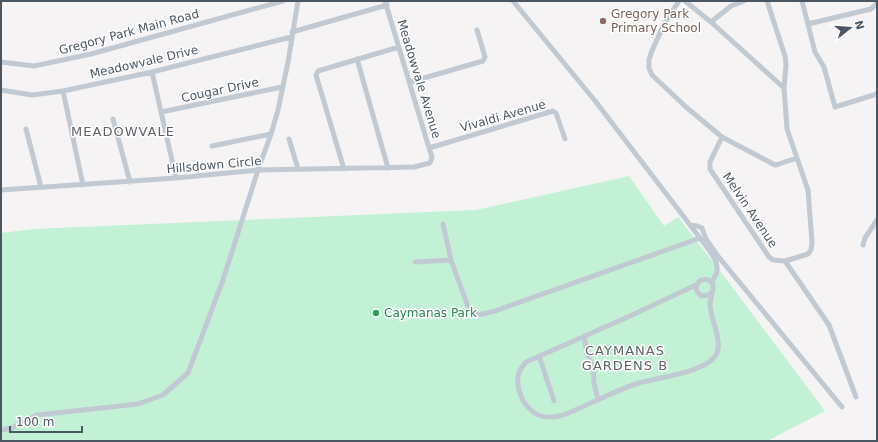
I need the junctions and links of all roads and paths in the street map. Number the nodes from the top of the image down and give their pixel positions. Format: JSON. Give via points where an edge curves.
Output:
{"nodes":[{"id":1,"x":283,"y":1,"type":"edge"},
{"id":2,"x":298,"y":1,"type":"edge"},
{"id":3,"x":513,"y":1,"type":"edge"},
{"id":4,"x":679,"y":1,"type":"edge"},
{"id":5,"x":685,"y":1,"type":"edge"},
{"id":6,"x":744,"y":1,"type":"edge"},
{"id":7,"x":767,"y":1,"type":"edge"},
{"id":8,"x":802,"y":1,"type":"edge"},
{"id":9,"x":386,"y":3,"type":"edge"},
{"id":10,"x":877,"y":3,"type":"edge"},
{"id":11,"x":711,"y":22,"type":"junction"},
{"id":12,"x":808,"y":24,"type":"junction"},
{"id":13,"x":477,"y":30,"type":"dead end"},
{"id":14,"x":292,"y":35,"type":"junction"},
{"id":15,"x":399,"y":47,"type":"junction"},
{"id":16,"x":357,"y":60,"type":"junction"},
{"id":17,"x":1,"y":62,"type":"edge"},
{"id":18,"x":152,"y":72,"type":"junction"},
{"id":19,"x":410,"y":82,"type":"junction"},
{"id":20,"x":282,"y":87,"type":"junction"},
{"id":21,"x":784,"y":88,"type":"junction"},
{"id":22,"x":1,"y":90,"type":"edge"},
{"id":23,"x":63,"y":91,"type":"junction"},
{"id":24,"x":877,"y":94,"type":"edge"},
{"id":25,"x":161,"y":112,"type":"junction"},
{"id":26,"x":113,"y":119,"type":"dead end"},
{"id":27,"x":26,"y":129,"type":"dead end"},
{"id":28,"x":271,"y":134,"type":"junction"},
{"id":29,"x":722,"y":137,"type":"junction"},
{"id":30,"x":289,"y":139,"type":"dead end"},
{"id":31,"x":565,"y":139,"type":"dead end"},
{"id":32,"x":212,"y":146,"type":"dead end"},
{"id":33,"x":429,"y":148,"type":"junction"},
{"id":34,"x":797,"y":158,"type":"junction"},
{"id":35,"x":430,"y":163,"type":"joint"},
{"id":36,"x":388,"y":168,"type":"junction"},
{"id":37,"x":298,"y":169,"type":"junction"},
{"id":38,"x":344,"y":169,"type":"junction"},
{"id":39,"x":258,"y":170,"type":"junction"},
{"id":40,"x":176,"y":178,"type":"junction"},
{"id":41,"x":130,"y":182,"type":"junction"},
{"id":42,"x":83,"y":185,"type":"junction"},
{"id":43,"x":41,"y":187,"type":"junction"},
{"id":44,"x":1,"y":190,"type":"edge"},
{"id":45,"x":877,"y":220,"type":"edge"},
{"id":46,"x":443,"y":224,"type":"dead end"},
{"id":47,"x":690,"y":225,"type":"junction"},
{"id":48,"x":700,"y":238,"type":"junction"},
{"id":49,"x":863,"y":245,"type":"dead end"},
{"id":50,"x":451,"y":260,"type":"junction"},
{"id":51,"x":785,"y":261,"type":"junction"},
{"id":52,"x":415,"y":262,"type":"dead end"},
{"id":53,"x":711,"y":282,"type":"junction"},
{"id":54,"x":696,"y":285,"type":"junction"},
{"id":55,"x":713,"y":290,"type":"junction"},
{"id":56,"x":584,"y":336,"type":"junction"},
{"id":57,"x":539,"y":356,"type":"junction"},
{"id":58,"x":856,"y":397,"type":"dead end"},
{"id":59,"x":554,"y":400,"type":"dead end"},
{"id":60,"x":598,"y":400,"type":"junction"},
{"id":61,"x":842,"y":407,"type":"dead end"},
{"id":62,"x":1,"y":430,"type":"edge"}],
"edges":[{"from":1,"to":17,"type":"street","name":"Gregory Park Main Road","via":[[91,54],[34,66]]},
{"from":2,"to":14,"type":"street"},
{"from":3,"to":47,"type":"street","via":[[596,102]]},
{"from":4,"to":29,"type":"street","via":[[664,24],[649,60],[649,68],[652,75]]},
{"from":5,"to":11,"type":"street"},
{"from":6,"to":11,"type":"street","via":[[730,6]]},
{"from":7,"to":21,"type":"street","via":[[785,56]]},
{"from":8,"to":12,"type":"street"},
{"from":9,"to":14,"type":"street","name":"Meadowvale Drive"},
{"from":9,"to":15,"type":"street","name":"Meadowvale Avenue"},
{"from":10,"to":12,"type":"street","via":[[871,10]]},
{"from":11,"to":21,"type":"street"},
{"from":12,"to":24,"type":"street","via":[[815,52],[824,67],[836,107]]},
{"from":13,"to":19,"type":"street","via":[[483,61]]},
{"from":14,"to":18,"type":"street","name":"Meadowvale Drive"},
{"from":14,"to":20,"type":"street"},
{"from":15,"to":16,"type":"street"},
{"from":15,"to":19,"type":"street","name":"Meadowvale Avenue"},
{"from":16,"to":36,"type":"street"},
{"from":16,"to":38,"type":"street","via":[[318,71],[316,75]]},
{"from":18,"to":23,"type":"street","name":"Meadowvale Drive"},
{"from":18,"to":25,"type":"street"},
{"from":19,"to":33,"type":"street","name":"Meadowvale Avenue"},
{"from":20,"to":25,"type":"street","name":"Cougar Drive"},
{"from":20,"to":28,"type":"street"},
{"from":21,"to":34,"type":"street","via":[[787,129]]},
{"from":22,"to":23,"type":"street","name":"Meadowvale Drive","via":[[32,95]]},
{"from":23,"to":42,"type":"street"},
{"from":25,"to":40,"type":"street"},
{"from":26,"to":41,"type":"street"},
{"from":27,"to":43,"type":"street"},
{"from":28,"to":32,"type":"street"},
{"from":28,"to":39,"type":"street"},
{"from":29,"to":34,"type":"street","via":[[775,165]]},
{"from":29,"to":51,"type":"street","name":"Melvin Avenue","via":[[710,162],[710,169],[769,257]]},
{"from":30,"to":37,"type":"street"},
{"from":31,"to":33,"type":"street","name":"Vivaldi Avenue","via":[[553,111]]},
{"from":33,"to":35,"type":"street","name":"Meadowvale Avenue","via":[[432,157]]},
{"from":34,"to":51,"type":"street","via":[[808,190],[812,242],[808,254]]},
{"from":35,"to":36,"type":"street","name":"Hillsdown Circle"},
{"from":36,"to":38,"type":"street","name":"Hillsdown Circle"},
{"from":37,"to":38,"type":"street","name":"Hillsdown Circle"},
{"from":37,"to":39,"type":"street","name":"Hillsdown Circle"},
{"from":39,"to":40,"type":"street","name":"Hillsdown Circle"},
{"from":39,"to":62,"type":"street","via":[[223,280],[188,373],[163,395],[138,404],[37,415],[12,428]]},
{"from":40,"to":41,"type":"street","name":"Hillsdown Circle"},
{"from":41,"to":42,"type":"street","name":"Hillsdown Circle"},
{"from":42,"to":43,"type":"street","name":"Hillsdown Circle"},
{"from":43,"to":44,"type":"street","name":"Hillsdown Circle"},
{"from":45,"to":49,"type":"street"},
{"from":46,"to":50,"type":"street"},
{"from":47,"to":48,"type":"street"},
{"from":47,"to":61,"type":"street","via":[[702,228],[717,255]]},
{"from":48,"to":50,"type":"street","via":[[478,315],[470,312]]},
{"from":48,"to":53,"type":"street","via":[[716,260],[718,268]]},
{"from":50,"to":52,"type":"street"},
{"from":51,"to":58,"type":"street","via":[[829,325]]},
{"from":53,"to":54,"type":"street","via":[[705,279]]},
{"from":53,"to":55,"type":"street"},
{"from":54,"to":55,"type":"street","via":[[697,292],[702,296],[709,295]]},
{"from":54,"to":56,"type":"street"},
{"from":55,"to":60,"type":"street","via":[[710,303],[718,345],[716,354],[710,361],[682,373],[638,383]]},
{"from":56,"to":57,"type":"street"},
{"from":56,"to":60,"type":"street","via":[[593,367]]},
{"from":57,"to":59,"type":"street"},
{"from":57,"to":60,"type":"street","via":[[526,362],[518,374],[520,395],[531,411],[546,417],[562,416]]}]}
